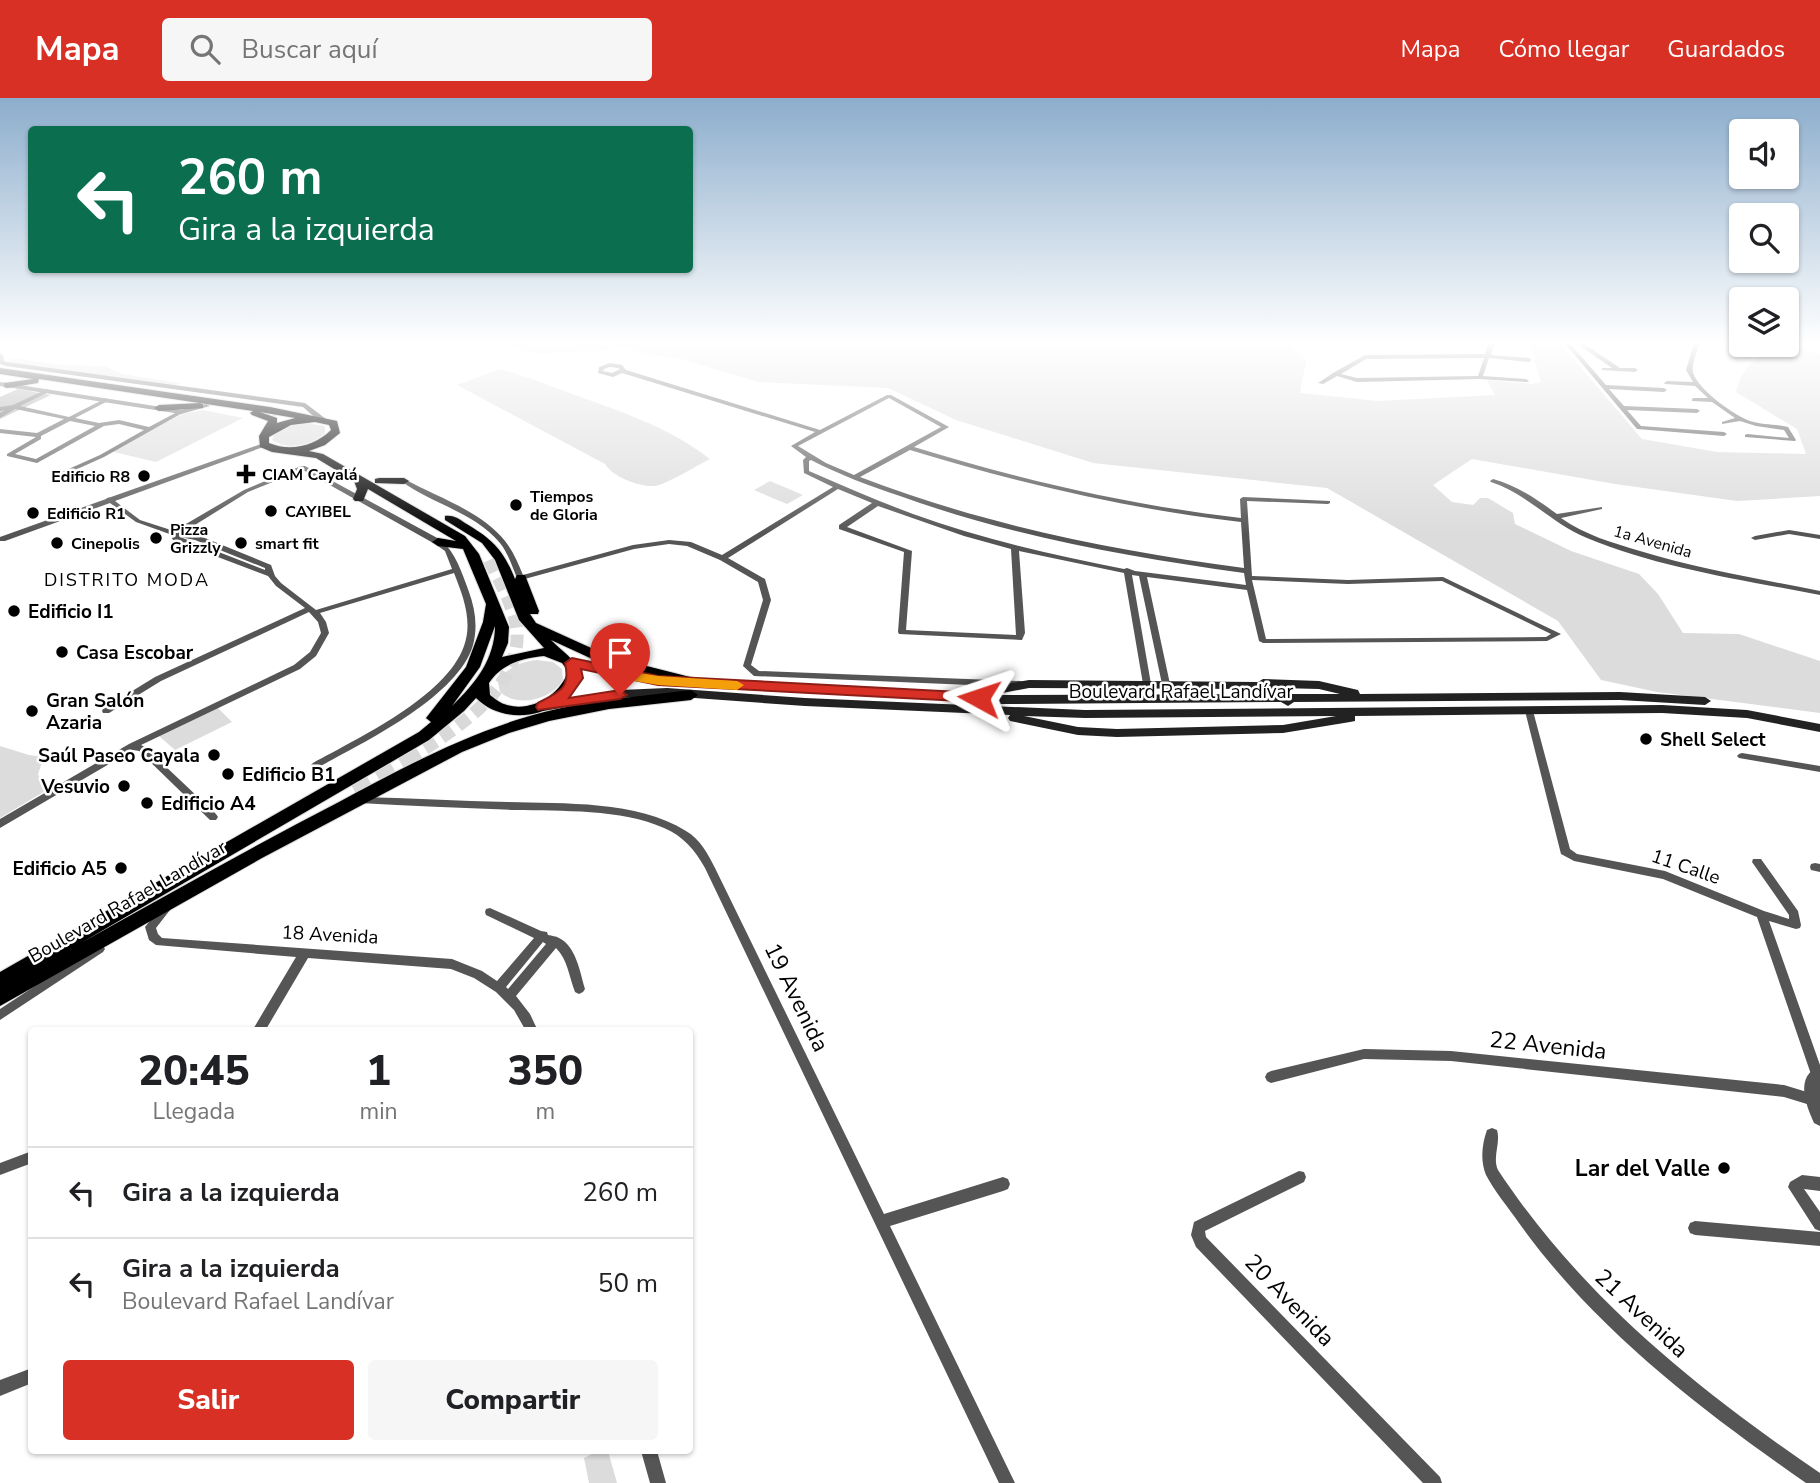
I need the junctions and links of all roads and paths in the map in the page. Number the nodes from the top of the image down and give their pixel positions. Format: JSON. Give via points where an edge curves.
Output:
{"nodes":[{"id":1,"x":19,"y":405,"type":"edge"},
{"id":2,"x":97,"y":405,"type":"edge"},
{"id":3,"x":146,"y":405,"type":"edge"},
{"id":4,"x":191,"y":405,"type":"edge"},
{"id":5,"x":193,"y":405,"type":"edge"},
{"id":6,"x":302,"y":405,"type":"edge"},
{"id":7,"x":731,"y":405,"type":"edge"},
{"id":8,"x":872,"y":405,"type":"edge"},
{"id":9,"x":905,"y":405,"type":"edge"},
{"id":10,"x":1620,"y":405,"type":"edge"},
{"id":11,"x":1722,"y":405,"type":"edge"},
{"id":12,"x":206,"y":406,"type":"junction"},
{"id":13,"x":14,"y":407,"type":"junction"},
{"id":14,"x":159,"y":408,"type":"junction"},
{"id":15,"x":1623,"y":408,"type":"junction"},
{"id":16,"x":0,"y":409,"type":"edge"},
{"id":17,"x":1696,"y":411,"type":"dead end"},
{"id":18,"x":181,"y":412,"type":"junction"},
{"id":19,"x":0,"y":416,"type":"edge"},
{"id":20,"x":70,"y":419,"type":"junction"},
{"id":21,"x":319,"y":419,"type":"junction"},
{"id":22,"x":1744,"y":420,"type":"junction"},
{"id":23,"x":1724,"y":423,"type":"dead end"},
{"id":24,"x":102,"y":425,"type":"junction"},
{"id":25,"x":149,"y":429,"type":"junction"},
{"id":26,"x":0,"y":430,"type":"edge"},
{"id":27,"x":269,"y":432,"type":"junction"},
{"id":28,"x":820,"y":432,"type":"junction"},
{"id":29,"x":1724,"y":434,"type":"dead end"},
{"id":30,"x":38,"y":435,"type":"junction"},
{"id":31,"x":1747,"y":436,"type":"dead end"},
{"id":32,"x":321,"y":443,"type":"junction"},
{"id":33,"x":264,"y":445,"type":"junction"},
{"id":34,"x":908,"y":447,"type":"junction"},
{"id":35,"x":291,"y":450,"type":"junction"},
{"id":36,"x":812,"y":457,"type":"junction"},
{"id":37,"x":64,"y":473,"type":"dead end"},
{"id":38,"x":855,"y":477,"type":"junction"},
{"id":39,"x":358,"y":478,"type":"junction"},
{"id":40,"x":379,"y":481,"type":"junction"},
{"id":41,"x":404,"y":481,"type":"joint"},
{"id":42,"x":1493,"y":481,"type":"dead end"},
{"id":43,"x":837,"y":487,"type":"junction"},
{"id":44,"x":109,"y":499,"type":"junction"},
{"id":45,"x":359,"y":499,"type":"junction"},
{"id":46,"x":1328,"y":502,"type":"dead end"},
{"id":47,"x":877,"y":503,"type":"junction"},
{"id":48,"x":1600,"y":508,"type":"dead end"},
{"id":49,"x":1554,"y":517,"type":"junction"},
{"id":50,"x":1244,"y":520,"type":"junction"},
{"id":51,"x":461,"y":526,"type":"junction"},
{"id":52,"x":175,"y":534,"type":"junction"},
{"id":53,"x":487,"y":535,"type":"junction"},
{"id":54,"x":1820,"y":537,"type":"edge"},
{"id":55,"x":1755,"y":538,"type":"dead end"},
{"id":56,"x":2,"y":539,"type":"dead end"},
{"id":57,"x":438,"y":542,"type":"junction"},
{"id":58,"x":468,"y":546,"type":"junction"},
{"id":59,"x":1015,"y":547,"type":"junction"},
{"id":60,"x":487,"y":555,"type":"tunnel mouth"},
{"id":61,"x":720,"y":557,"type":"junction"},
{"id":62,"x":456,"y":569,"type":"junction"},
{"id":63,"x":1127,"y":570,"type":"junction"},
{"id":64,"x":1142,"y":573,"type":"junction"},
{"id":65,"x":1247,"y":575,"type":"junction"},
{"id":66,"x":521,"y":578,"type":"junction"},
{"id":67,"x":1249,"y":588,"type":"junction"},
{"id":68,"x":1820,"y":593,"type":"edge"},
{"id":69,"x":492,"y":603,"type":"junction"},
{"id":70,"x":311,"y":611,"type":"junction"},
{"id":71,"x":1135,"y":618,"type":"junction"},
{"id":72,"x":1152,"y":618,"type":"junction"},
{"id":73,"x":530,"y":625,"type":"junction"},
{"id":74,"x":562,"y":640,"type":"junction"},
{"id":75,"x":1141,"y":650,"type":"junction"},
{"id":76,"x":1159,"y":650,"type":"junction"},
{"id":77,"x":557,"y":654,"type":"junction"},
{"id":78,"x":572,"y":663,"type":"junction"},
{"id":79,"x":485,"y":678,"type":"junction"},
{"id":80,"x":1029,"y":684,"type":"junction"},
{"id":81,"x":1147,"y":684,"type":"junction"},
{"id":82,"x":1166,"y":684,"type":"junction"},
{"id":83,"x":1255,"y":685,"type":"junction"},
{"id":84,"x":694,"y":689,"type":"junction"},
{"id":85,"x":956,"y":695,"type":"junction"},
{"id":86,"x":1372,"y":698,"type":"junction"},
{"id":87,"x":870,"y":704,"type":"junction"},
{"id":88,"x":1290,"y":706,"type":"junction"},
{"id":89,"x":537,"y":708,"type":"junction"},
{"id":90,"x":106,"y":711,"type":"dead end"},
{"id":91,"x":1529,"y":711,"type":"junction"},
{"id":92,"x":1378,"y":712,"type":"junction"},
{"id":93,"x":1820,"y":719,"type":"edge"},
{"id":94,"x":1820,"y":728,"type":"edge"},
{"id":95,"x":1283,"y":729,"type":"junction"},
{"id":96,"x":132,"y":746,"type":"junction"},
{"id":97,"x":388,"y":756,"type":"junction"},
{"id":98,"x":1742,"y":756,"type":"dead end"},
{"id":99,"x":316,"y":765,"type":"dead end"},
{"id":100,"x":1820,"y":769,"type":"edge"},
{"id":101,"x":399,"y":775,"type":"junction"},
{"id":102,"x":355,"y":794,"type":"junction"},
{"id":103,"x":213,"y":817,"type":"dead end"},
{"id":104,"x":0,"y":824,"type":"edge"},
{"id":105,"x":1757,"y":862,"type":"dead end"},
{"id":106,"x":179,"y":896,"type":"junction"},
{"id":107,"x":490,"y":912,"type":"dead end"},
{"id":108,"x":1761,"y":914,"type":"junction"},
{"id":109,"x":113,"y":934,"type":"junction"},
{"id":110,"x":543,"y":935,"type":"junction"},
{"id":111,"x":555,"y":941,"type":"junction"},
{"id":112,"x":304,"y":954,"type":"junction"},
{"id":113,"x":522,"y":961,"type":"junction"},
{"id":114,"x":534,"y":965,"type":"junction"},
{"id":115,"x":0,"y":981,"type":"edge"},
{"id":116,"x":499,"y":987,"type":"junction"},
{"id":117,"x":579,"y":989,"type":"dead end"},
{"id":118,"x":510,"y":995,"type":"junction"},
{"id":119,"x":0,"y":998,"type":"edge"},
{"id":120,"x":0,"y":1014,"type":"edge"},
{"id":121,"x":260,"y":1027,"type":"edge"},
{"id":122,"x":530,"y":1027,"type":"edge"},
{"id":123,"x":1271,"y":1077,"type":"dead end"},
{"id":124,"x":1819,"y":1078,"type":"edge"},
{"id":125,"x":1816,"y":1101,"type":"edge"},
{"id":126,"x":1820,"y":1118,"type":"edge"},
{"id":127,"x":1492,"y":1134,"type":"dead end"},
{"id":128,"x":28,"y":1158,"type":"edge"},
{"id":129,"x":0,"y":1169,"type":"edge"},
{"id":130,"x":1299,"y":1177,"type":"dead end"},
{"id":131,"x":1003,"y":1184,"type":"dead end"},
{"id":132,"x":1820,"y":1184,"type":"edge"},
{"id":133,"x":882,"y":1222,"type":"junction"},
{"id":134,"x":1820,"y":1224,"type":"edge"},
{"id":135,"x":1695,"y":1228,"type":"dead end"},
{"id":136,"x":1820,"y":1239,"type":"edge"},
{"id":137,"x":28,"y":1377,"type":"edge"},
{"id":138,"x":0,"y":1388,"type":"edge"},
{"id":139,"x":650,"y":1454,"type":"edge"},
{"id":140,"x":658,"y":1483,"type":"edge"},
{"id":141,"x":1007,"y":1483,"type":"edge"},
{"id":142,"x":1434,"y":1483,"type":"edge"},
{"id":143,"x":1820,"y":1483,"type":"edge"}],
"edges":[{"from":1,"to":13,"type":"street"},
{"from":2,"to":20,"type":"street"},
{"from":3,"to":14,"type":"street"},
{"from":4,"to":21,"type":"main road"},
{"from":5,"to":12,"type":"main road"},
{"from":6,"to":21,"type":"street"},
{"from":7,"to":28,"type":"street"},
{"from":8,"to":28,"type":"street"},
{"from":9,"to":34,"type":"street","via":[[946,426]]},
{"from":10,"to":15,"type":"street"},
{"from":11,"to":22,"type":"street"},
{"from":12,"to":14,"type":"main road"},
{"from":12,"to":18,"type":"street"},
{"from":12,"to":27,"type":"main road","via":[[269,417],[273,424]]},
{"from":13,"to":16,"type":"street"},
{"from":13,"to":19,"type":"street"},
{"from":13,"to":20,"type":"street"},
{"from":14,"to":18,"type":"street"},
{"from":15,"to":17,"type":"street"},
{"from":15,"to":29,"type":"street","via":[[1641,430]]},
{"from":18,"to":25,"type":"street"},
{"from":20,"to":24,"type":"street"},
{"from":20,"to":30,"type":"street"},
{"from":21,"to":27,"type":"main road","via":[[293,421]]},
{"from":21,"to":32,"type":"main road","via":[[336,428]]},
{"from":22,"to":23,"type":"street"},
{"from":22,"to":31,"type":"street","via":[[1786,428],[1793,440]]},
{"from":24,"to":25,"type":"street","via":[[119,422]]},
{"from":24,"to":30,"type":"street","via":[[37,461],[10,457],[40,438]]},
{"from":25,"to":37,"type":"street"},
{"from":26,"to":30,"type":"street"},
{"from":27,"to":33,"type":"main road"},
{"from":28,"to":36,"type":"street","via":[[794,446]]},
{"from":32,"to":35,"type":"main road"},
{"from":32,"to":40,"type":"main road"},
{"from":33,"to":35,"type":"main road"},
{"from":33,"to":44,"type":"street"},
{"from":34,"to":38,"type":"street"},
{"from":34,"to":50,"type":"street","via":[[1070,493]]},
{"from":35,"to":39,"type":"main road","via":[[319,456]]},
{"from":36,"to":38,"type":"street"},
{"from":36,"to":43,"type":"street","via":[[806,460],[806,471]]},
{"from":38,"to":65,"type":"street","via":[[962,515],[1060,540]]},
{"from":39,"to":45,"type":"main road","via":[[363,488]]},
{"from":39,"to":58,"type":"main road"},
{"from":40,"to":41,"type":"main road"},
{"from":40,"to":51,"type":"main road"},
{"from":41,"to":53,"type":"street"},
{"from":42,"to":49,"type":"street","name":"1a Avenida","via":[[1506,483]]},
{"from":43,"to":47,"type":"street"},
{"from":43,"to":61,"type":"street","via":[[766,534]]},
{"from":44,"to":52,"type":"street","via":[[138,521]]},
{"from":44,"to":56,"type":"street"},
{"from":45,"to":52,"type":"street","via":[[303,467],[246,491]]},
{"from":45,"to":57,"type":"street"},
{"from":46,"to":50,"type":"street","via":[[1243,499]]},
{"from":47,"to":59,"type":"street"},
{"from":47,"to":59,"type":"street","via":[[842,527],[908,551],[902,632],[1019,638]]},
{"from":48,"to":49,"type":"street"},
{"from":49,"to":68,"type":"street","name":"1a Avenida","via":[[1590,537],[1662,561]]},
{"from":50,"to":65,"type":"street"},
{"from":51,"to":53,"type":"main road"},
{"from":51,"to":60,"type":"main road"},
{"from":52,"to":70,"type":"street","via":[[269,574]]},
{"from":53,"to":66,"type":"street","via":[[506,547]]},
{"from":53,"to":73,"type":"main road"},
{"from":54,"to":55,"type":"street","via":[[1789,532]]},
{"from":57,"to":58,"type":"main road"},
{"from":57,"to":62,"type":"street"},
{"from":58,"to":69,"type":"main road"},
{"from":59,"to":63,"type":"street"},
{"from":61,"to":66,"type":"street","via":[[688,544],[657,542]]},
{"from":61,"to":80,"type":"street","via":[[762,581],[765,589],[765,608],[747,666],[757,674]]},
{"from":62,"to":70,"type":"street"},
{"from":62,"to":99,"type":"street","via":[[472,629],[453,670],[406,713]]},
{"from":63,"to":64,"type":"street"},
{"from":63,"to":71,"type":"street"},
{"from":64,"to":67,"type":"street"},
{"from":64,"to":72,"type":"street"},
{"from":65,"to":67,"type":"street"},
{"from":65,"to":67,"type":"street","via":[[1348,582],[1443,579],[1558,634],[1547,639],[1267,642]]},
{"from":66,"to":74,"type":"main road","via":[[532,610]]},
{"from":69,"to":79,"type":"main road","via":[[502,627],[501,643]]},
{"from":69,"to":97,"type":"main road","via":[[486,644],[462,686]]},
{"from":70,"to":90,"type":"street","via":[[158,679]]},
{"from":70,"to":96,"type":"street","via":[[325,633],[304,663]]},
{"from":71,"to":72,"type":"street"},
{"from":71,"to":75,"type":"street"},
{"from":72,"to":76,"type":"street"},
{"from":73,"to":74,"type":"main road"},
{"from":73,"to":77,"type":"main road"},
{"from":74,"to":84,"type":"main road"},
{"from":75,"to":76,"type":"street"},
{"from":75,"to":81,"type":"street"},
{"from":76,"to":82,"type":"street"},
{"from":77,"to":78,"type":"main road"},
{"from":77,"to":79,"type":"main road","via":[[519,655]]},
{"from":78,"to":84,"type":"main road","name":"Boulevard Rafael Landívar"},
{"from":78,"to":89,"type":"main road","via":[[576,678],[572,687]]},
{"from":79,"to":89,"type":"main road","via":[[481,691],[489,703],[507,710]]},
{"from":79,"to":97,"type":"main road","name":"Boulevard Rafael Landívar","via":[[441,724]]},
{"from":80,"to":81,"type":"main road"},
{"from":80,"to":85,"type":"main road"},
{"from":81,"to":82,"type":"main road"},
{"from":82,"to":83,"type":"main road"},
{"from":83,"to":86,"type":"main road","via":[[1306,684]]},
{"from":83,"to":88,"type":"main road","via":[[1275,690]]},
{"from":84,"to":85,"type":"main road","name":"Boulevard Rafael Landívar"},
{"from":84,"to":87,"type":"main road","name":"Boulevard Rafael Landívar"},
{"from":84,"to":89,"type":"main road","name":"Boulevard Rafael Landívar"},
{"from":84,"to":101,"type":"main road","via":[[530,721]]},
{"from":85,"to":88,"type":"main road","name":"Boulevard Rafael Landívar","via":[[1002,701]]},
{"from":86,"to":88,"type":"main road","name":"Boulevard Rafael Landívar"},
{"from":86,"to":93,"type":"main road","name":"Boulevard Rafael Landívar","via":[[1658,697]]},
{"from":87,"to":88,"type":"main road","name":"Boulevard Rafael Landívar","via":[[1085,713]]},
{"from":87,"to":95,"type":"main road","via":[[911,712],[1007,717],[1090,732]]},
{"from":88,"to":92,"type":"main road","name":"Boulevard Rafael Landívar"},
{"from":88,"to":95,"type":"main road","via":[[1293,719]]},
{"from":89,"to":101,"type":"main road","via":[[460,737]]},
{"from":91,"to":92,"type":"main road","name":"Boulevard Rafael Landívar"},
{"from":91,"to":94,"type":"main road","name":"Boulevard Rafael Landívar","via":[[1696,710]]},
{"from":91,"to":108,"type":"street","name":"11 Calle","via":[[1565,851],[1574,857],[1665,875]]},
{"from":92,"to":95,"type":"main road"},
{"from":96,"to":103,"type":"street","via":[[142,749]]},
{"from":96,"to":104,"type":"street"},
{"from":97,"to":115,"type":"main road","name":"Boulevard Rafael Landívar"},
{"from":98,"to":100,"type":"street"},
{"from":101,"to":102,"type":"main road","name":"Boulevard Rafael Landívar"},
{"from":102,"to":106,"type":"main road","name":"Boulevard Rafael Landívar"},
{"from":102,"to":133,"type":"street","name":"19 Avenida","via":[[600,810],[684,834],[703,854]]},
{"from":105,"to":108,"type":"street","via":[[1794,914],[1796,925]]},
{"from":106,"to":109,"type":"main road","name":"Boulevard Rafael Landívar"},
{"from":106,"to":112,"type":"street","name":"18 Avenida","via":[[151,925],[151,934],[160,942]]},
{"from":107,"to":110,"type":"street"},
{"from":108,"to":124,"type":"street"},
{"from":109,"to":119,"type":"main road","name":"Boulevard Rafael Landívar"},
{"from":109,"to":120,"type":"street","via":[[99,949]]},
{"from":110,"to":111,"type":"street"},
{"from":110,"to":113,"type":"street"},
{"from":111,"to":114,"type":"street"},
{"from":111,"to":117,"type":"street","via":[[571,960]]},
{"from":112,"to":116,"type":"street","name":"18 Avenida","via":[[432,961],[467,970]]},
{"from":112,"to":121,"type":"street"},
{"from":113,"to":114,"type":"street"},
{"from":113,"to":116,"type":"street"},
{"from":114,"to":118,"type":"street"},
{"from":116,"to":118,"type":"street","name":"18 Avenida"},
{"from":118,"to":122,"type":"street","name":"18 Avenida"},
{"from":123,"to":125,"type":"street","name":"22 Avenida","via":[[1364,1054],[1451,1056],[1784,1091]]},
{"from":124,"to":125,"type":"street","via":[[1811,1086]]},
{"from":125,"to":126,"type":"street"},
{"from":127,"to":143,"type":"street","name":"21 Avenida","via":[[1489,1166],[1530,1228],[1574,1280],[1711,1405]]},
{"from":128,"to":129,"type":"street"},
{"from":130,"to":142,"type":"street","name":"20 Avenida","via":[[1199,1227],[1201,1242]]},
{"from":131,"to":133,"type":"street"},
{"from":132,"to":134,"type":"street","via":[[1802,1182],[1795,1187]]},
{"from":133,"to":141,"type":"street","name":"19 Avenida"},
{"from":135,"to":136,"type":"street"},
{"from":137,"to":138,"type":"street"},
{"from":139,"to":140,"type":"street"}]}
